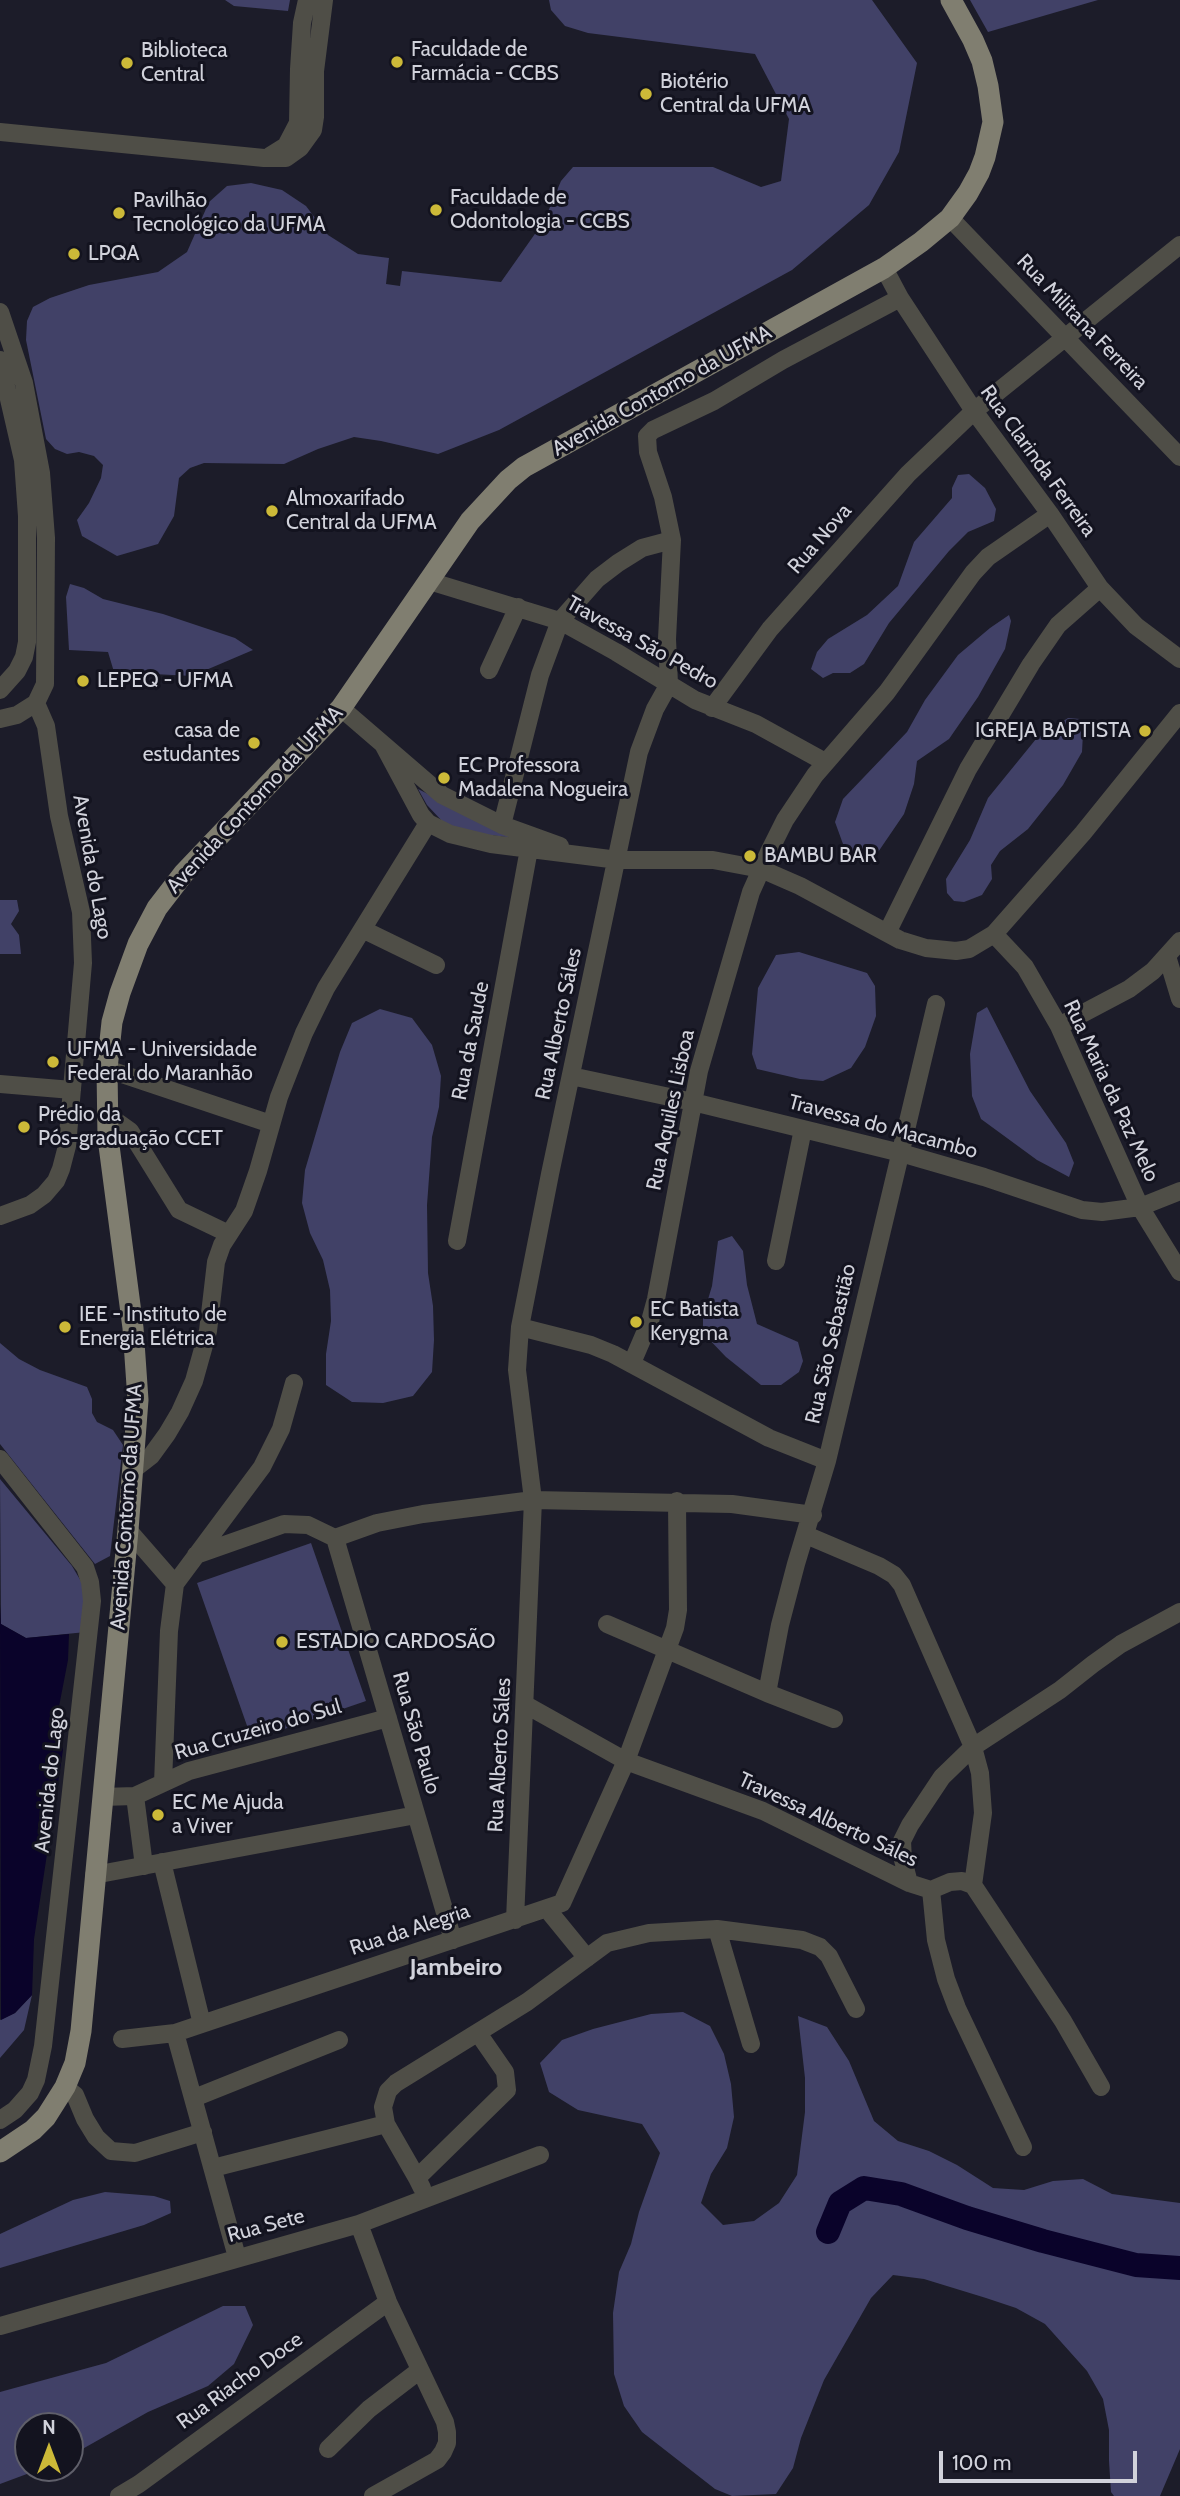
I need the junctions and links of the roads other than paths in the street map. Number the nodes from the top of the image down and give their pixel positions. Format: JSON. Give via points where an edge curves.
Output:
{"nodes":[{"id":1,"x":307,"y":0,"type":"edge"},
{"id":2,"x":324,"y":0,"type":"edge"},
{"id":3,"x":951,"y":0,"type":"edge"},
{"id":4,"x":1,"y":133,"type":"edge"},
{"id":5,"x":264,"y":159,"type":"junction"},
{"id":6,"x":950,"y":218,"type":"junction"},
{"id":7,"x":1180,"y":245,"type":"edge"},
{"id":8,"x":884,"y":268,"type":"junction"},
{"id":9,"x":900,"y":298,"type":"junction"},
{"id":10,"x":0,"y":312,"type":"edge"},
{"id":11,"x":1066,"y":338,"type":"junction"},
{"id":12,"x":0,"y":360,"type":"edge"},
{"id":13,"x":974,"y":411,"type":"junction"},
{"id":14,"x":1180,"y":457,"type":"edge"},
{"id":15,"x":1050,"y":514,"type":"junction"},
{"id":16,"x":672,"y":540,"type":"junction"},
{"id":17,"x":429,"y":581,"type":"junction"},
{"id":18,"x":1100,"y":588,"type":"junction"},
{"id":19,"x":518,"y":607,"type":"junction"},
{"id":20,"x":560,"y":621,"type":"junction"},
{"id":21,"x":1180,"y":659,"type":"edge"},
{"id":22,"x":489,"y":670,"type":"dead end"},
{"id":23,"x":669,"y":684,"type":"junction"},
{"id":24,"x":0,"y":690,"type":"edge"},
{"id":25,"x":36,"y":704,"type":"junction"},
{"id":26,"x":341,"y":708,"type":"junction"},
{"id":27,"x":712,"y":708,"type":"junction"},
{"id":28,"x":1179,"y":716,"type":"edge"},
{"id":29,"x":0,"y":719,"type":"edge"},
{"id":30,"x":384,"y":746,"type":"junction"},
{"id":31,"x":825,"y":762,"type":"junction"},
{"id":32,"x":428,"y":824,"type":"junction"},
{"id":33,"x":502,"y":825,"type":"junction"},
{"id":34,"x":529,"y":849,"type":"junction"},
{"id":35,"x":590,"y":856,"type":"junction"},
{"id":36,"x":618,"y":860,"type":"junction"},
{"id":37,"x":761,"y":869,"type":"junction"},
{"id":38,"x":364,"y":930,"type":"junction"},
{"id":39,"x":887,"y":933,"type":"junction"},
{"id":40,"x":994,"y":934,"type":"junction"},
{"id":41,"x":1180,"y":941,"type":"edge"},
{"id":42,"x":1167,"y":956,"type":"junction"},
{"id":43,"x":436,"y":965,"type":"dead end"},
{"id":44,"x":1180,"y":999,"type":"edge"},
{"id":45,"x":936,"y":1004,"type":"dead end"},
{"id":46,"x":1059,"y":1026,"type":"junction"},
{"id":47,"x":107,"y":1069,"type":"junction"},
{"id":48,"x":571,"y":1076,"type":"junction"},
{"id":49,"x":0,"y":1084,"type":"edge"},
{"id":50,"x":72,"y":1090,"type":"junction"},
{"id":51,"x":693,"y":1102,"type":"junction"},
{"id":52,"x":107,"y":1120,"type":"junction"},
{"id":53,"x":271,"y":1124,"type":"junction"},
{"id":54,"x":803,"y":1129,"type":"junction"},
{"id":55,"x":901,"y":1153,"type":"junction"},
{"id":56,"x":1180,"y":1191,"type":"edge"},
{"id":57,"x":1140,"y":1208,"type":"junction"},
{"id":58,"x":0,"y":1216,"type":"edge"},
{"id":59,"x":229,"y":1234,"type":"junction"},
{"id":60,"x":457,"y":1241,"type":"dead end"},
{"id":61,"x":776,"y":1261,"type":"dead end"},
{"id":62,"x":1180,"y":1272,"type":"edge"},
{"id":63,"x":520,"y":1327,"type":"junction"},
{"id":64,"x":632,"y":1363,"type":"junction"},
{"id":65,"x":294,"y":1383,"type":"dead end"},
{"id":66,"x":0,"y":1460,"type":"edge"},
{"id":67,"x":827,"y":1461,"type":"junction"},
{"id":68,"x":133,"y":1470,"type":"junction"},
{"id":69,"x":533,"y":1500,"type":"junction"},
{"id":70,"x":677,"y":1501,"type":"junction"},
{"id":71,"x":813,"y":1515,"type":"junction"},
{"id":72,"x":128,"y":1531,"type":"junction"},
{"id":73,"x":806,"y":1535,"type":"junction"},
{"id":74,"x":335,"y":1538,"type":"junction"},
{"id":75,"x":196,"y":1555,"type":"junction"},
{"id":76,"x":175,"y":1584,"type":"junction"},
{"id":77,"x":1180,"y":1612,"type":"edge"},
{"id":78,"x":607,"y":1624,"type":"dead end"},
{"id":79,"x":667,"y":1650,"type":"junction"},
{"id":80,"x":766,"y":1693,"type":"junction"},
{"id":81,"x":526,"y":1705,"type":"junction"},
{"id":82,"x":388,"y":1718,"type":"junction"},
{"id":83,"x":834,"y":1719,"type":"dead end"},
{"id":84,"x":974,"y":1747,"type":"junction"},
{"id":85,"x":626,"y":1761,"type":"junction"},
{"id":86,"x":163,"y":1783,"type":"junction"},
{"id":87,"x":135,"y":1796,"type":"junction"},
{"id":88,"x":102,"y":1797,"type":"junction"},
{"id":89,"x":416,"y":1815,"type":"junction"},
{"id":90,"x":162,"y":1862,"type":"junction"},
{"id":91,"x":144,"y":1866,"type":"junction"},
{"id":92,"x":94,"y":1875,"type":"junction"},
{"id":93,"x":909,"y":1883,"type":"junction"},
{"id":94,"x":973,"y":1885,"type":"junction"},
{"id":95,"x":931,"y":1889,"type":"junction"},
{"id":96,"x":547,"y":1909,"type":"junction"},
{"id":97,"x":515,"y":1920,"type":"junction"},
{"id":98,"x":717,"y":1929,"type":"junction"},
{"id":99,"x":453,"y":1940,"type":"junction"},
{"id":100,"x":587,"y":1958,"type":"junction"},
{"id":101,"x":856,"y":2008,"type":"dead end"},
{"id":102,"x":202,"y":2024,"type":"junction"},
{"id":103,"x":175,"y":2033,"type":"junction"},
{"id":104,"x":478,"y":2034,"type":"junction"},
{"id":105,"x":122,"y":2039,"type":"dead end"},
{"id":106,"x":338,"y":2040,"type":"dead end"},
{"id":107,"x":751,"y":2044,"type":"dead end"},
{"id":108,"x":65,"y":2087,"type":"junction"},
{"id":109,"x":1101,"y":2087,"type":"dead end"},
{"id":110,"x":194,"y":2098,"type":"junction"},
{"id":111,"x":385,"y":2115,"type":"junction"},
{"id":112,"x":0,"y":2120,"type":"edge"},
{"id":113,"x":203,"y":2132,"type":"junction"},
{"id":114,"x":9,"y":2147,"type":"edge"},
{"id":115,"x":1023,"y":2147,"type":"dead end"},
{"id":116,"x":540,"y":2155,"type":"dead end"},
{"id":117,"x":213,"y":2168,"type":"junction"},
{"id":118,"x":417,"y":2178,"type":"junction"},
{"id":119,"x":427,"y":2198,"type":"junction"},
{"id":120,"x":359,"y":2224,"type":"junction"},
{"id":121,"x":237,"y":2257,"type":"junction"},
{"id":122,"x":388,"y":2302,"type":"junction"},
{"id":123,"x":0,"y":2326,"type":"edge"},
{"id":124,"x":420,"y":2370,"type":"junction"},
{"id":125,"x":328,"y":2449,"type":"dead end"},
{"id":126,"x":119,"y":2496,"type":"edge"},
{"id":127,"x":373,"y":2496,"type":"edge"}],
"edges":[{"from":1,"to":5,"type":"street","via":[[298,123],[286,146]]},
{"from":2,"to":5,"type":"street","via":[[313,130],[293,154]]},
{"from":3,"to":6,"type":"main road","name":"Avenida Contorno da UFMA","via":[[982,61],[993,122],[979,173]]},
{"from":4,"to":5,"type":"street"},
{"from":6,"to":8,"type":"main road","name":"Avenida Contorno da UFMA"},
{"from":6,"to":11,"type":"street","name":"Rua Militana Ferreira"},
{"from":7,"to":11,"type":"street","name":"Rua Nova"},
{"from":8,"to":9,"type":"street","name":"Rua Clarinda Ferreira"},
{"from":8,"to":17,"type":"main road","name":"Avenida Contorno da UFMA","via":[[524,467],[485,503]]},
{"from":9,"to":13,"type":"street","name":"Rua Clarinda Ferreira"},
{"from":9,"to":16,"type":"street","via":[[650,432],[646,443]]},
{"from":10,"to":25,"type":"street","via":[[24,383],[41,473],[46,669]]},
{"from":11,"to":13,"type":"street","name":"Rua Nova"},
{"from":11,"to":14,"type":"street","name":"Rua Militana Ferreira"},
{"from":12,"to":24,"type":"street","via":[[23,460],[27,516],[27,642],[24,657]]},
{"from":13,"to":15,"type":"street","name":"Rua Clarinda Ferreira"},
{"from":13,"to":27,"type":"street","name":"Rua Nova","via":[[908,474],[845,544],[771,629]]},
{"from":15,"to":18,"type":"street","name":"Rua Clarinda Ferreira"},
{"from":15,"to":31,"type":"street","name":"Rua Aquiles Lisboa","via":[[980,564],[887,692]]},
{"from":16,"to":20,"type":"street","via":[[642,548],[618,563],[590,586]]},
{"from":16,"to":23,"type":"street"},
{"from":17,"to":19,"type":"street","name":"Travessa São Pedro"},
{"from":17,"to":26,"type":"main road","name":"Avenida Contorno da UFMA"},
{"from":18,"to":21,"type":"street","name":"Rua Clarinda Ferreira","via":[[1136,626]]},
{"from":18,"to":39,"type":"street","via":[[1058,625],[1031,664],[968,769]]},
{"from":19,"to":20,"type":"street","name":"Travessa São Pedro"},
{"from":19,"to":22,"type":"street"},
{"from":20,"to":23,"type":"street","name":"Travessa São Pedro"},
{"from":20,"to":33,"type":"street","via":[[540,675]]},
{"from":23,"to":27,"type":"street","name":"Travessa São Pedro"},
{"from":23,"to":36,"type":"street","name":"Rua Alberto Sáles","via":[[639,752]]},
{"from":25,"to":29,"type":"street"},
{"from":25,"to":50,"type":"street","name":"Avenida do Lago","via":[[46,726],[83,935]]},
{"from":26,"to":30,"type":"street"},
{"from":26,"to":47,"type":"main road","name":"Avenida Contorno da UFMA","via":[[184,873],[157,908],[120,993]]},
{"from":27,"to":31,"type":"street","name":"Travessa São Pedro","via":[[756,724]]},
{"from":28,"to":40,"type":"street"},
{"from":30,"to":32,"type":"street"},
{"from":30,"to":33,"type":"street","via":[[442,795]]},
{"from":31,"to":37,"type":"street","name":"Rua Aquiles Lisboa","via":[[785,820]]},
{"from":32,"to":34,"type":"street","via":[[450,834]]},
{"from":32,"to":38,"type":"street"},
{"from":33,"to":35,"type":"street"},
{"from":34,"to":35,"type":"street"},
{"from":34,"to":60,"type":"street","name":"Rua da Saude"},
{"from":35,"to":36,"type":"street"},
{"from":36,"to":37,"type":"street","via":[[713,860]]},
{"from":36,"to":48,"type":"street","name":"Rua Alberto Sáles"},
{"from":37,"to":39,"type":"street"},
{"from":37,"to":51,"type":"street","name":"Rua Aquiles Lisboa","via":[[721,993]]},
{"from":38,"to":43,"type":"street"},
{"from":38,"to":53,"type":"street","via":[[326,988],[304,1033]]},
{"from":39,"to":40,"type":"street","via":[[942,951],[969,949]]},
{"from":40,"to":46,"type":"street","name":"Rua Maria da Paz Melo","via":[[1025,967]]},
{"from":41,"to":42,"type":"street"},
{"from":42,"to":44,"type":"street"},
{"from":42,"to":46,"type":"street","via":[[1129,989]]},
{"from":45,"to":55,"type":"street","name":"Rua São Sebastião"},
{"from":46,"to":57,"type":"street","name":"Rua Maria da Paz Melo"},
{"from":47,"to":52,"type":"main road","name":"Avenida Contorno da UFMA"},
{"from":47,"to":53,"type":"street"},
{"from":48,"to":51,"type":"street","name":"Travessa do Macambo"},
{"from":48,"to":63,"type":"street","name":"Rua Alberto Sáles"},
{"from":49,"to":50,"type":"street"},
{"from":50,"to":58,"type":"street","name":"Avenida do Lago","via":[[67,1146],[56,1181],[30,1205]]},
{"from":51,"to":54,"type":"street","name":"Travessa do Macambo"},
{"from":51,"to":64,"type":"street","name":"Rua Aquiles Lisboa","via":[[656,1299]]},
{"from":52,"to":59,"type":"street","via":[[131,1130],[179,1210]]},
{"from":52,"to":68,"type":"main road","name":"Avenida Contorno da UFMA","via":[[137,1367]]},
{"from":53,"to":59,"type":"street","via":[[244,1210]]},
{"from":54,"to":55,"type":"street","name":"Travessa do Macambo"},
{"from":54,"to":61,"type":"street"},
{"from":55,"to":57,"type":"street","name":"Travessa do Macambo","via":[[1082,1210]]},
{"from":55,"to":67,"type":"street","name":"Rua São Sebastião"},
{"from":56,"to":57,"type":"street","name":"Travessa do Macambo"},
{"from":57,"to":62,"type":"street","name":"Rua Maria da Paz Melo"},
{"from":59,"to":68,"type":"street","via":[[216,1262],[208,1331],[194,1381],[167,1434]]},
{"from":63,"to":64,"type":"street","via":[[591,1345]]},
{"from":63,"to":69,"type":"street","name":"Rua Alberto Sáles","via":[[517,1370]]},
{"from":64,"to":67,"type":"street","via":[[769,1438]]},
{"from":65,"to":75,"type":"street","via":[[267,1458]]},
{"from":66,"to":112,"type":"street","name":"Avenida do Lago","via":[[85,1567],[92,1601],[43,2046],[30,2093]]},
{"from":67,"to":71,"type":"street","name":"Rua São Sebastião"},
{"from":68,"to":72,"type":"main road","name":"Avenida Contorno da UFMA"},
{"from":69,"to":70,"type":"street"},
{"from":69,"to":74,"type":"street","via":[[423,1514]]},
{"from":69,"to":81,"type":"street","name":"Rua Alberto Sáles"},
{"from":70,"to":71,"type":"street"},
{"from":70,"to":79,"type":"street","name":"Rua da Alegria","via":[[678,1610]]},
{"from":71,"to":73,"type":"street","name":"Rua São Sebastião"},
{"from":72,"to":76,"type":"street"},
{"from":72,"to":88,"type":"main road","name":"Avenida Contorno da UFMA"},
{"from":73,"to":80,"type":"street","name":"Rua São Sebastião"},
{"from":73,"to":84,"type":"street","via":[[879,1566],[902,1585]]},
{"from":74,"to":75,"type":"street","via":[[308,1525],[284,1524]]},
{"from":74,"to":82,"type":"street","name":"Rua São Paulo"},
{"from":75,"to":76,"type":"street"},
{"from":76,"to":86,"type":"street"},
{"from":77,"to":84,"type":"street","via":[[1121,1644]]},
{"from":78,"to":79,"type":"street"},
{"from":79,"to":80,"type":"street"},
{"from":79,"to":85,"type":"street","name":"Rua da Alegria"},
{"from":80,"to":83,"type":"street"},
{"from":81,"to":85,"type":"street","name":"Travessa Alberto Sáles"},
{"from":81,"to":97,"type":"street","name":"Rua Alberto Sáles"},
{"from":82,"to":86,"type":"street","name":"Rua Cruzeiro do Sul"},
{"from":82,"to":89,"type":"street","name":"Rua São Paulo"},
{"from":84,"to":93,"type":"street","via":[[943,1777],[910,1825],[902,1842]]},
{"from":84,"to":94,"type":"street","via":[[983,1813]]},
{"from":85,"to":93,"type":"street","name":"Travessa Alberto Sáles","via":[[763,1811]]},
{"from":85,"to":96,"type":"street","name":"Rua da Alegria","via":[[562,1903]]},
{"from":86,"to":87,"type":"street","name":"Rua Cruzeiro do Sul"},
{"from":87,"to":88,"type":"street","name":"Rua Cruzeiro do Sul"},
{"from":87,"to":91,"type":"street"},
{"from":88,"to":92,"type":"main road","name":"Avenida Contorno da UFMA"},
{"from":89,"to":90,"type":"street"},
{"from":89,"to":99,"type":"street","name":"Rua São Paulo"},
{"from":90,"to":91,"type":"street"},
{"from":90,"to":102,"type":"street"},
{"from":91,"to":92,"type":"street"},
{"from":92,"to":108,"type":"main road","name":"Avenida Contorno da UFMA","via":[[81,2031]]},
{"from":93,"to":95,"type":"street","name":"Travessa Alberto Sáles"},
{"from":94,"to":95,"type":"street","name":"Travessa Alberto Sáles","via":[[950,1882]]},
{"from":94,"to":109,"type":"street"},
{"from":95,"to":115,"type":"street","via":[[936,1940],[953,1998]]},
{"from":96,"to":97,"type":"street","name":"Rua da Alegria"},
{"from":96,"to":100,"type":"street"},
{"from":97,"to":99,"type":"street","name":"Rua da Alegria"},
{"from":98,"to":100,"type":"street","via":[[649,1933],[607,1943]]},
{"from":98,"to":101,"type":"street","via":[[802,1940],[820,1947]]},
{"from":98,"to":107,"type":"street"},
{"from":99,"to":102,"type":"street","name":"Rua da Alegria"},
{"from":100,"to":104,"type":"street"},
{"from":102,"to":103,"type":"street","name":"Rua da Alegria"},
{"from":103,"to":105,"type":"street","name":"Rua da Alegria"},
{"from":103,"to":110,"type":"street"},
{"from":104,"to":111,"type":"street","via":[[396,2083],[388,2091]]},
{"from":104,"to":118,"type":"street","via":[[505,2072],[507,2090]]},
{"from":106,"to":110,"type":"street"},
{"from":108,"to":113,"type":"street","via":[[75,2095],[96,2137],[111,2151],[135,2153]]},
{"from":108,"to":114,"type":"main road","name":"Avenida Contorno da UFMA","via":[[46,2117]]},
{"from":110,"to":113,"type":"street"},
{"from":111,"to":117,"type":"street"},
{"from":111,"to":118,"type":"street"},
{"from":113,"to":117,"type":"street"},
{"from":116,"to":119,"type":"street","name":"Rua Sete"},
{"from":117,"to":121,"type":"street"},
{"from":118,"to":119,"type":"street"},
{"from":119,"to":120,"type":"street","name":"Rua Sete"},
{"from":120,"to":121,"type":"street","name":"Rua Sete"},
{"from":120,"to":122,"type":"street"},
{"from":121,"to":123,"type":"street","name":"Rua Sete"},
{"from":122,"to":124,"type":"street"},
{"from":122,"to":126,"type":"street","name":"Rua Riacho Doce"},
{"from":124,"to":125,"type":"street","via":[[369,2409]]},
{"from":124,"to":127,"type":"street","via":[[445,2422],[447,2443],[437,2460]]}]}
